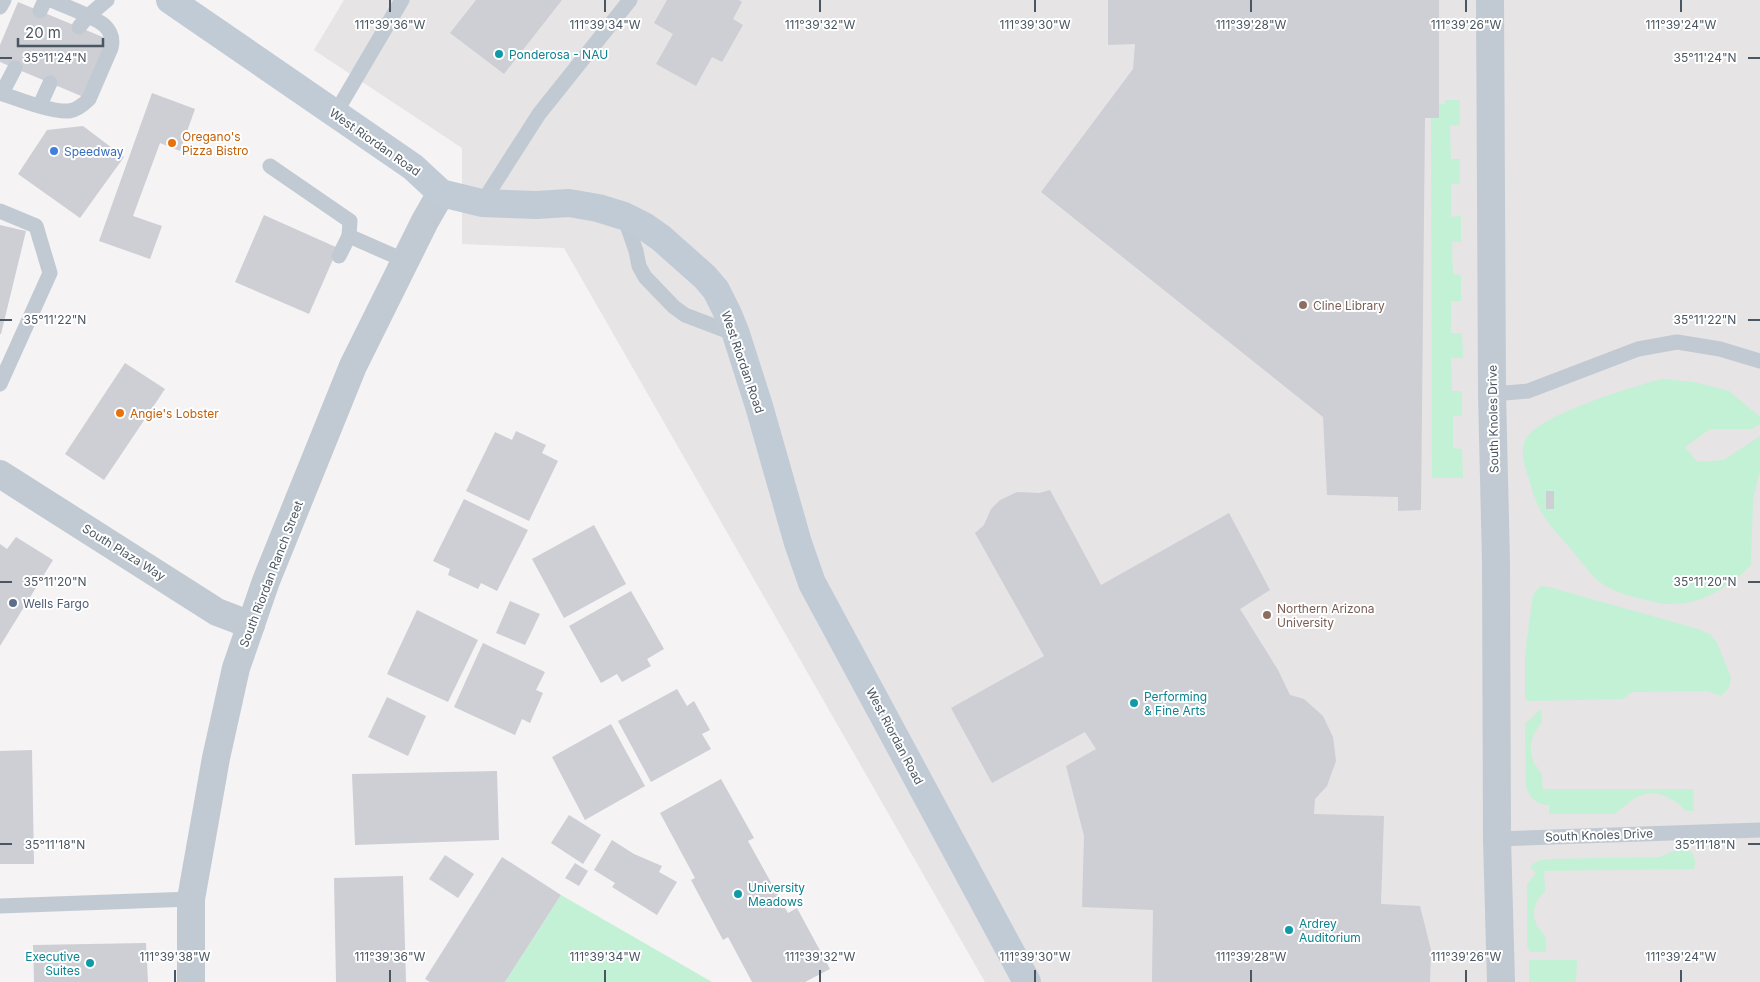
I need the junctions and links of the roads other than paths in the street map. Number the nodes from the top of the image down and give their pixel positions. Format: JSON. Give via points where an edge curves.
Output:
{"nodes":[{"id":1,"x":4,"y":0,"type":"edge"},
{"id":2,"x":51,"y":0,"type":"edge"},
{"id":3,"x":107,"y":0,"type":"edge"},
{"id":4,"x":170,"y":0,"type":"edge"},
{"id":5,"x":402,"y":0,"type":"edge"},
{"id":6,"x":630,"y":0,"type":"edge"},
{"id":7,"x":1490,"y":0,"type":"edge"},
{"id":8,"x":0,"y":7,"type":"edge"},
{"id":9,"x":83,"y":22,"type":"junction"},
{"id":10,"x":15,"y":68,"type":"dead end"},
{"id":11,"x":50,"y":84,"type":"dead end"},
{"id":12,"x":1,"y":93,"type":"edge"},
{"id":13,"x":40,"y":105,"type":"junction"},
{"id":14,"x":335,"y":114,"type":"junction"},
{"id":15,"x":270,"y":166,"type":"dead end"},
{"id":16,"x":441,"y":193,"type":"junction"},
{"id":17,"x":482,"y":203,"type":"junction"},
{"id":18,"x":0,"y":211,"type":"edge"},
{"id":19,"x":624,"y":216,"type":"junction"},
{"id":20,"x":349,"y":236,"type":"junction"},
{"id":21,"x":339,"y":256,"type":"dead end"},
{"id":22,"x":406,"y":261,"type":"junction"},
{"id":23,"x":736,"y":334,"type":"junction"},
{"id":24,"x":1760,"y":361,"type":"edge"},
{"id":25,"x":0,"y":383,"type":"edge"},
{"id":26,"x":1492,"y":394,"type":"junction"},
{"id":27,"x":0,"y":474,"type":"edge"},
{"id":28,"x":251,"y":625,"type":"junction"},
{"id":29,"x":1760,"y":830,"type":"edge"},
{"id":30,"x":1498,"y":839,"type":"junction"},
{"id":31,"x":191,"y":899,"type":"junction"},
{"id":32,"x":0,"y":906,"type":"edge"},
{"id":33,"x":191,"y":982,"type":"edge"},
{"id":34,"x":1027,"y":982,"type":"edge"},
{"id":35,"x":1501,"y":982,"type":"edge"}],
"edges":[{"from":1,"to":8,"type":"lane"},
{"from":2,"to":9,"type":"lane"},
{"from":3,"to":9,"type":"lane"},
{"from":4,"to":14,"type":"street","name":"West Riordan Road"},
{"from":5,"to":14,"type":"lane"},
{"from":6,"to":17,"type":"lane","via":[[539,114]]},
{"from":7,"to":26,"type":"street","name":"South Knoles Drive"},
{"from":9,"to":13,"type":"lane","via":[[105,26],[112,41],[89,99],[71,111]]},
{"from":10,"to":12,"type":"lane"},
{"from":11,"to":13,"type":"lane"},
{"from":12,"to":13,"type":"lane"},
{"from":14,"to":16,"type":"street","name":"West Riordan Road","via":[[413,166]]},
{"from":15,"to":20,"type":"lane","via":[[350,221]]},
{"from":16,"to":17,"type":"street","name":"West Riordan Road"},
{"from":16,"to":22,"type":"street","name":"South Riordan Ranch Street"},
{"from":17,"to":19,"type":"street","name":"West Riordan Road","via":[[568,203]]},
{"from":18,"to":25,"type":"lane","via":[[36,226],[50,273]]},
{"from":19,"to":23,"type":"street","name":"West Riordan Road","via":[[661,238],[705,277],[716,290]]},
{"from":19,"to":23,"type":"lane","via":[[645,277],[686,315]]},
{"from":20,"to":21,"type":"lane"},
{"from":20,"to":22,"type":"lane"},
{"from":22,"to":28,"type":"street","name":"South Riordan Ranch Street","via":[[353,366]]},
{"from":23,"to":34,"type":"street","name":"West Riordan Road","via":[[812,582]]},
{"from":24,"to":26,"type":"lane","via":[[1720,349],[1677,342],[1638,349],[1528,391]]},
{"from":26,"to":30,"type":"street","name":"South Knoles Drive"},
{"from":27,"to":28,"type":"street","name":"South Plaza Way","via":[[217,612]]},
{"from":28,"to":31,"type":"street","name":"South Riordan Ranch Street","via":[[236,668],[216,758]]},
{"from":29,"to":30,"type":"lane","name":"South Knoles Drive"},
{"from":30,"to":35,"type":"street","name":"South Knoles Drive"},
{"from":31,"to":32,"type":"lane"},
{"from":31,"to":33,"type":"street","name":"South Riordan Ranch Street"}]}
